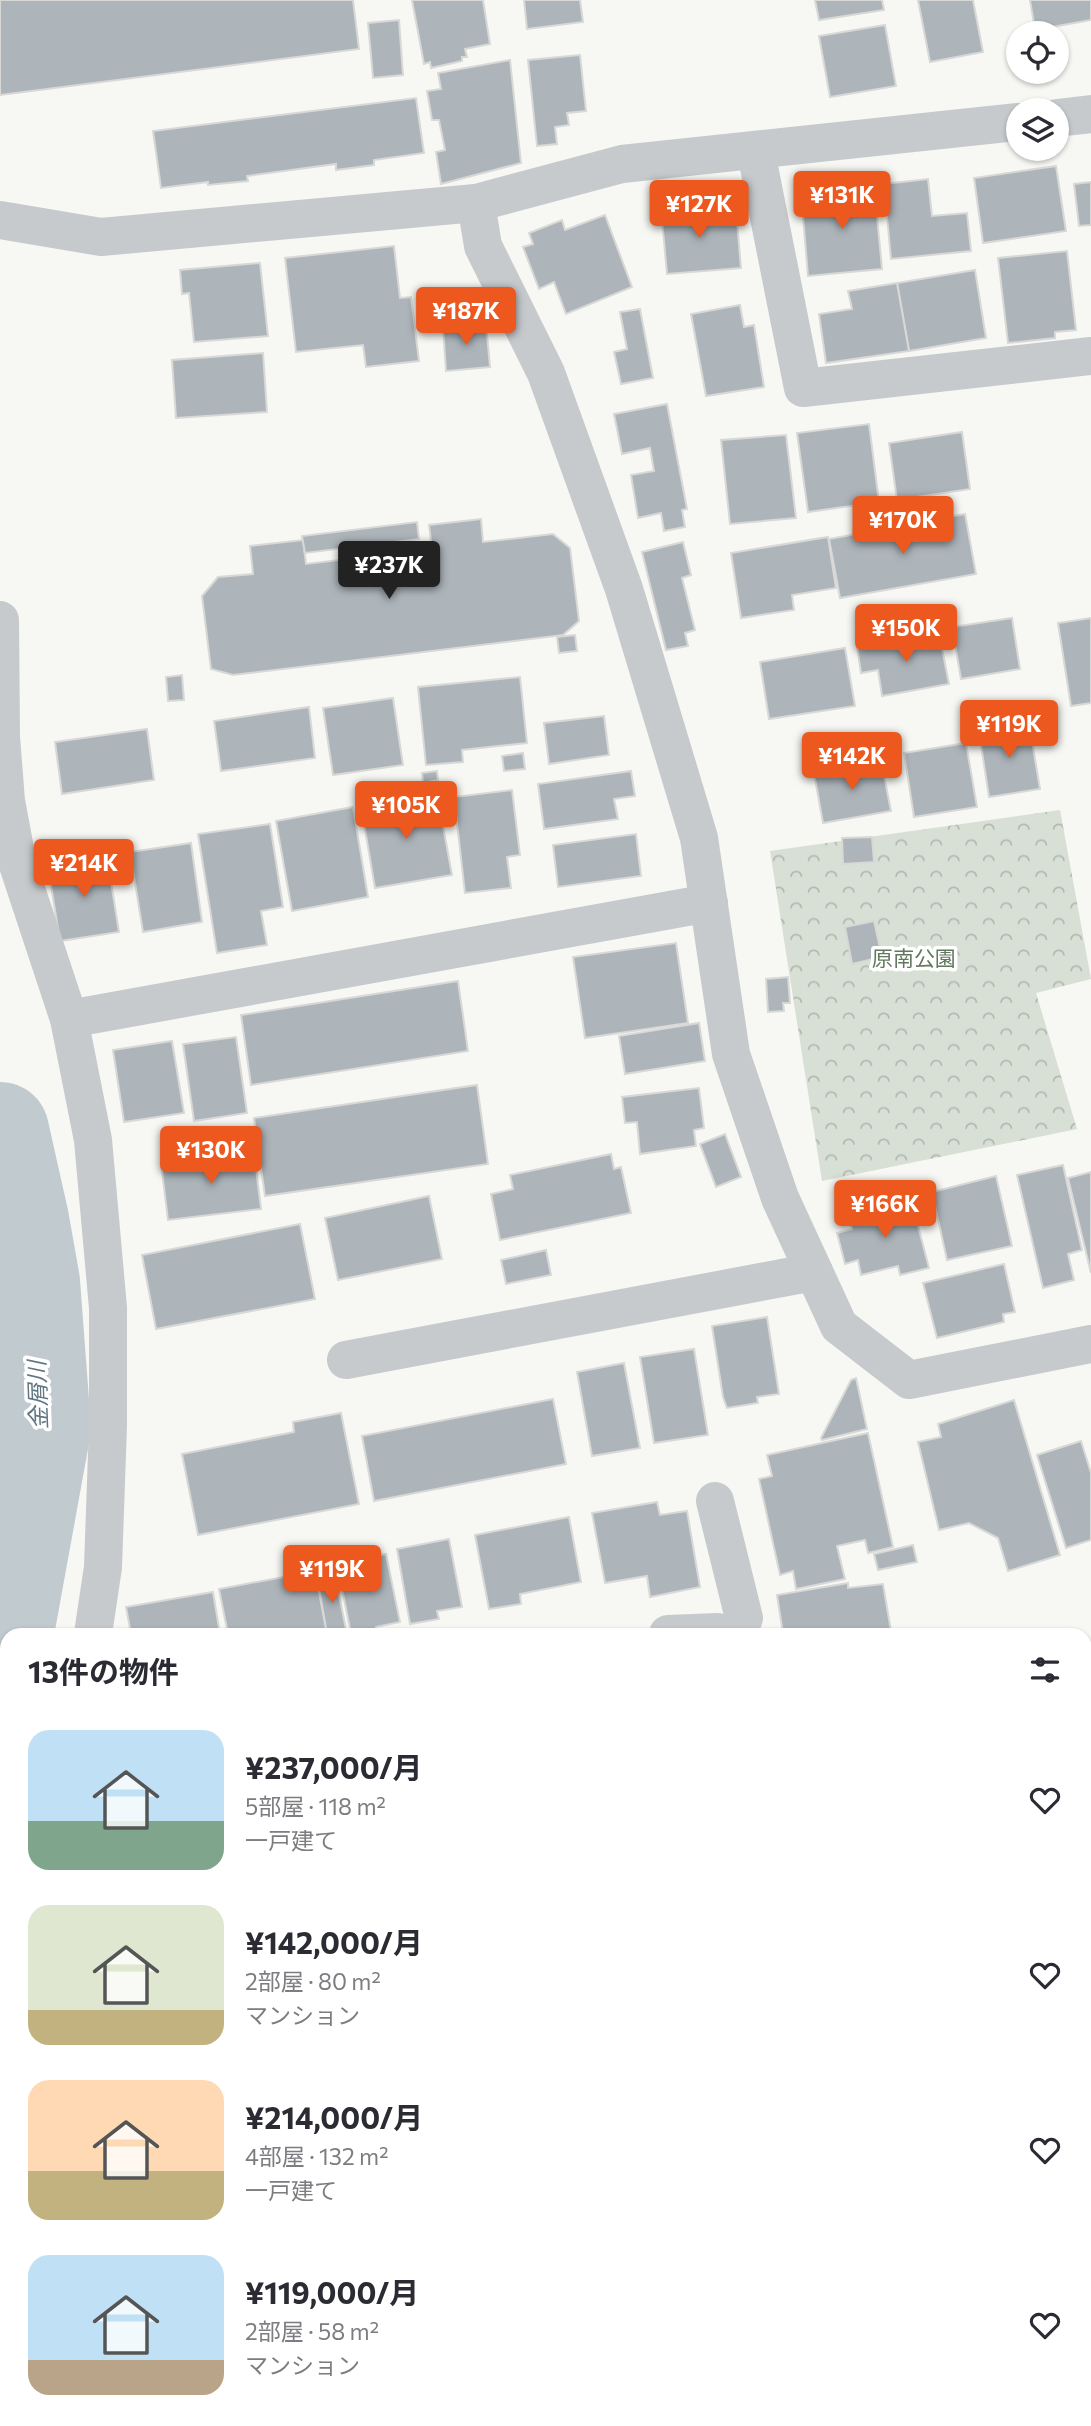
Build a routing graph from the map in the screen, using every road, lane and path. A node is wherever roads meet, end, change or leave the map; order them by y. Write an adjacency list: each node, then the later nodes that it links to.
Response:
1 (1091, 114): 2 (street)
2 (1069, 117)
3 (1006, 123): 4 (street)
4 (756, 152): 5 (street); 7 (street)
5 (476, 203): 6 (street); 9 (street)
6 (0, 220)
7 (1091, 355)
8 (0, 620): 10 (street)
9 (709, 903): 10 (street); 11 (street)
10 (69, 1019): 15 (street)
11 (814, 1272): 12 (street); 13 (street)
12 (1091, 1344)
13 (346, 1360)
14 (715, 1501): 16 (street)
15 (94, 1628)
16 (740, 1628)

